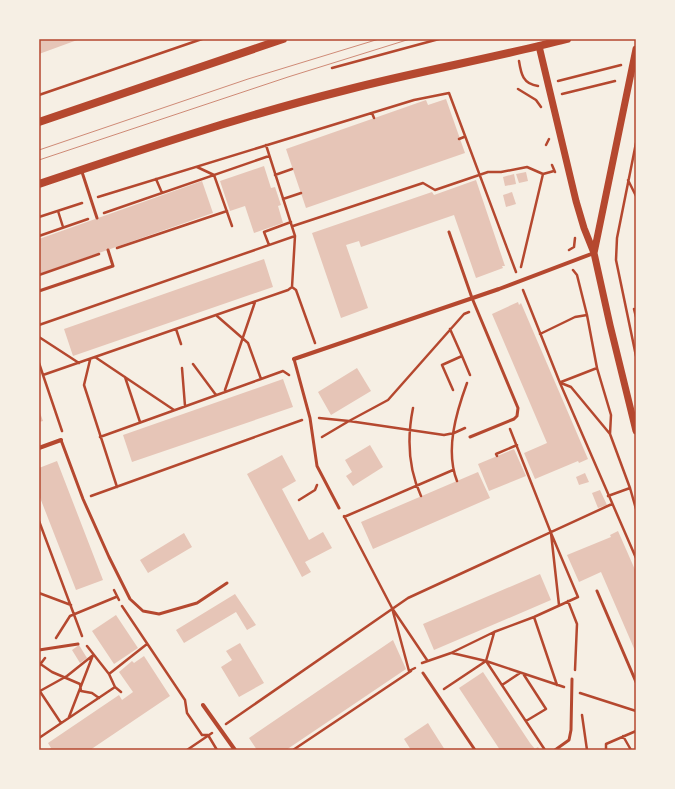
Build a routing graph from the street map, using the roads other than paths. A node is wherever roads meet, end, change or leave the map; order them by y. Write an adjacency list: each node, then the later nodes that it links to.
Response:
1 (283, 39): 5 (main road)
2 (567, 39): 3 (main road)
3 (538, 43): 6 (main road); 11 (street)
4 (636, 49): 11 (street)
5 (39, 122)
6 (81, 170): 7 (main road); 8 (lane)
7 (39, 184)
8 (97, 217)
9 (449, 232): 13 (lane)
10 (108, 251): 12 (lane)
11 (594, 253): 13 (street); 15 (street)
12 (39, 291)
13 (472, 298): 14 (street); 16 (lane)
14 (294, 359): 19 (lane)
15 (636, 431)
16 (470, 437)
17 (61, 440): 18 (street); 20 (lane)
18 (39, 448)
19 (339, 508)
20 (227, 583)
21 (597, 591): 26 (lane)
22 (78, 644): 23 (lane)
23 (39, 650)
24 (423, 673): 29 (lane)
25 (572, 679): 30 (lane)
26 (636, 682)
27 (203, 705): 28 (street)
28 (235, 750)
29 (476, 750)
30 (555, 750)

